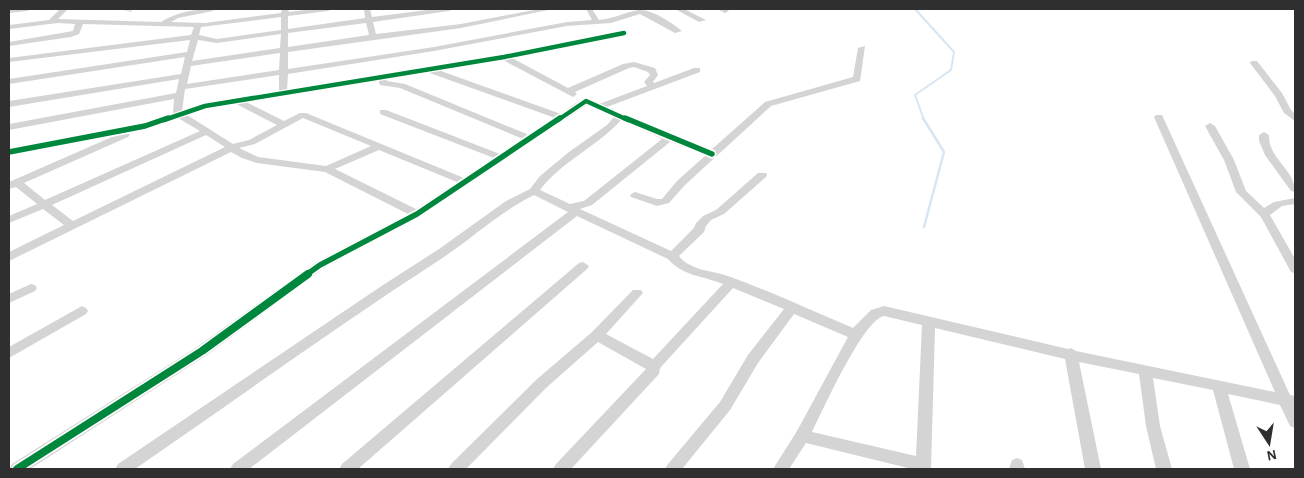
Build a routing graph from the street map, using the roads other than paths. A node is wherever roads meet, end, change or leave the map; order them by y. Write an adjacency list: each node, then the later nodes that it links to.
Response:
1 (18, 9): 2 (street); 11 (street); 13 (street)
2 (27, 9)
3 (64, 9): 17 (street)
4 (210, 9): 20 (street)
5 (328, 9): 12 (street)
6 (367, 9): 14 (street)
7 (449, 9): 14 (street)
8 (549, 9): 23 (street)
9 (589, 9): 18 (street)
10 (679, 9): 15 (street)
11 (9, 11)
12 (285, 12): 21 (street); 25 (street)
13 (9, 15)
14 (370, 20): 25 (street); 28 (street)
15 (702, 20)
16 (80, 21): 17 (street); 20 (street); 31 (street)
17 (52, 22): 22 (street)
18 (598, 22): 19 (street); 24 (street)
19 (580, 23): 29 (street); 30 (street)
20 (162, 24): 21 (street)
21 (198, 25): 27 (street)
22 (9, 27)
23 (457, 27): 28 (street); 30 (street)
24 (678, 31)
25 (284, 32): 27 (street); 33 (street)
26 (624, 33): 29 (street)
27 (196, 37): 36 (street); 37 (street)
28 (373, 38): 33 (street)
29 (588, 40): 34 (street)
30 (477, 41): 35 (street); 41 (street)
31 (9, 44)
32 (862, 48): 69 (street)
33 (284, 51): 36 (street); 41 (street)
34 (504, 57): 35 (street); 47 (street)
35 (485, 58): 39 (street)
36 (189, 59): 42 (street); 44 (street)
37 (9, 60)
38 (1254, 62): 57 (street)
39 (428, 70): 43 (street); 54 (street)
40 (697, 70): 45 (street)
41 (282, 72): 46 (street); 48 (street)
42 (184, 76): 46 (street); 50 (street)
43 (382, 77): 48 (street); 64 (street)
44 (9, 81)
45 (652, 86): 47 (street); 51 (street)
46 (181, 91): 53 (street); 61 (street)
47 (569, 91): 51 (street)
48 (283, 92): 49 (street)
49 (236, 100): 53 (street); 58 (street)
50 (9, 104)
51 (588, 104): 54 (street); 55 (street)
52 (383, 112): 70 (street)
53 (177, 113): 59 (street); 62 (street)
54 (562, 117): 64 (street)
55 (619, 117): 65 (street); 76 (street)
56 (1159, 117): 103 (street)
57 (1295, 118)
58 (282, 124): 66 (street); 67 (street)
59 (145, 126): 68 (street); 74 (street)
60 (1210, 126): 82 (street)
61 (9, 127)
62 (206, 132): 67 (street); 79 (street)
63 (1264, 135): 75 (street)
64 (529, 138): 70 (street)
65 (669, 138): 69 (street); 80 (street)
66 (380, 146): 71 (street); 73 (street)
67 (232, 147): 71 (street); 84 (street)
68 (9, 152)
69 (712, 154): 77 (street)
70 (502, 158): 73 (street)
71 (328, 169): 81 (street)
72 (762, 175): 85 (street)
73 (465, 182): 81 (street)
74 (13, 185): 79 (street)
75 (1295, 189)
76 (534, 191): 80 (street); 108 (street)
77 (635, 195)
78 (1295, 201): 82 (street)
79 (44, 204): 83 (street); 84 (street)
80 (572, 210): 85 (street); 109 (street)
81 (417, 214): 107 (street)
82 (1265, 215): 88 (street)
83 (9, 220)
84 (71, 225): 86 (street)
85 (672, 256): 89 (street)
86 (9, 257)
87 (583, 266): 110 (street)
88 (1295, 269)
89 (731, 282): 93 (street); 100 (street)
90 (31, 288): 92 (street)
91 (637, 293): 97 (street)
92 (9, 299)
93 (792, 308): 96 (street); 113 (street)
94 (82, 311): 98 (street)
95 (929, 322): 96 (street); 99 (street); 106 (street)
96 (856, 335): 105 (street)
97 (597, 336): 100 (street); 111 (street)
98 (9, 353)
99 (1071, 353): 101 (street); 115 (street)
100 (653, 366): 112 (street)
101 (1145, 370): 102 (street); 116 (street)
102 (1218, 387): 103 (street); 117 (street)
103 (1290, 400): 104 (street)
104 (1295, 422)
105 (802, 436): 106 (street); 114 (street)
106 (923, 467)
107 (17, 469)
108 (123, 469)
109 (238, 469)
110 (347, 469)
111 (456, 469)
112 (560, 469)
113 (674, 469)
114 (781, 469)
115 (1093, 469)
116 (1164, 469)
117 (1242, 469)

